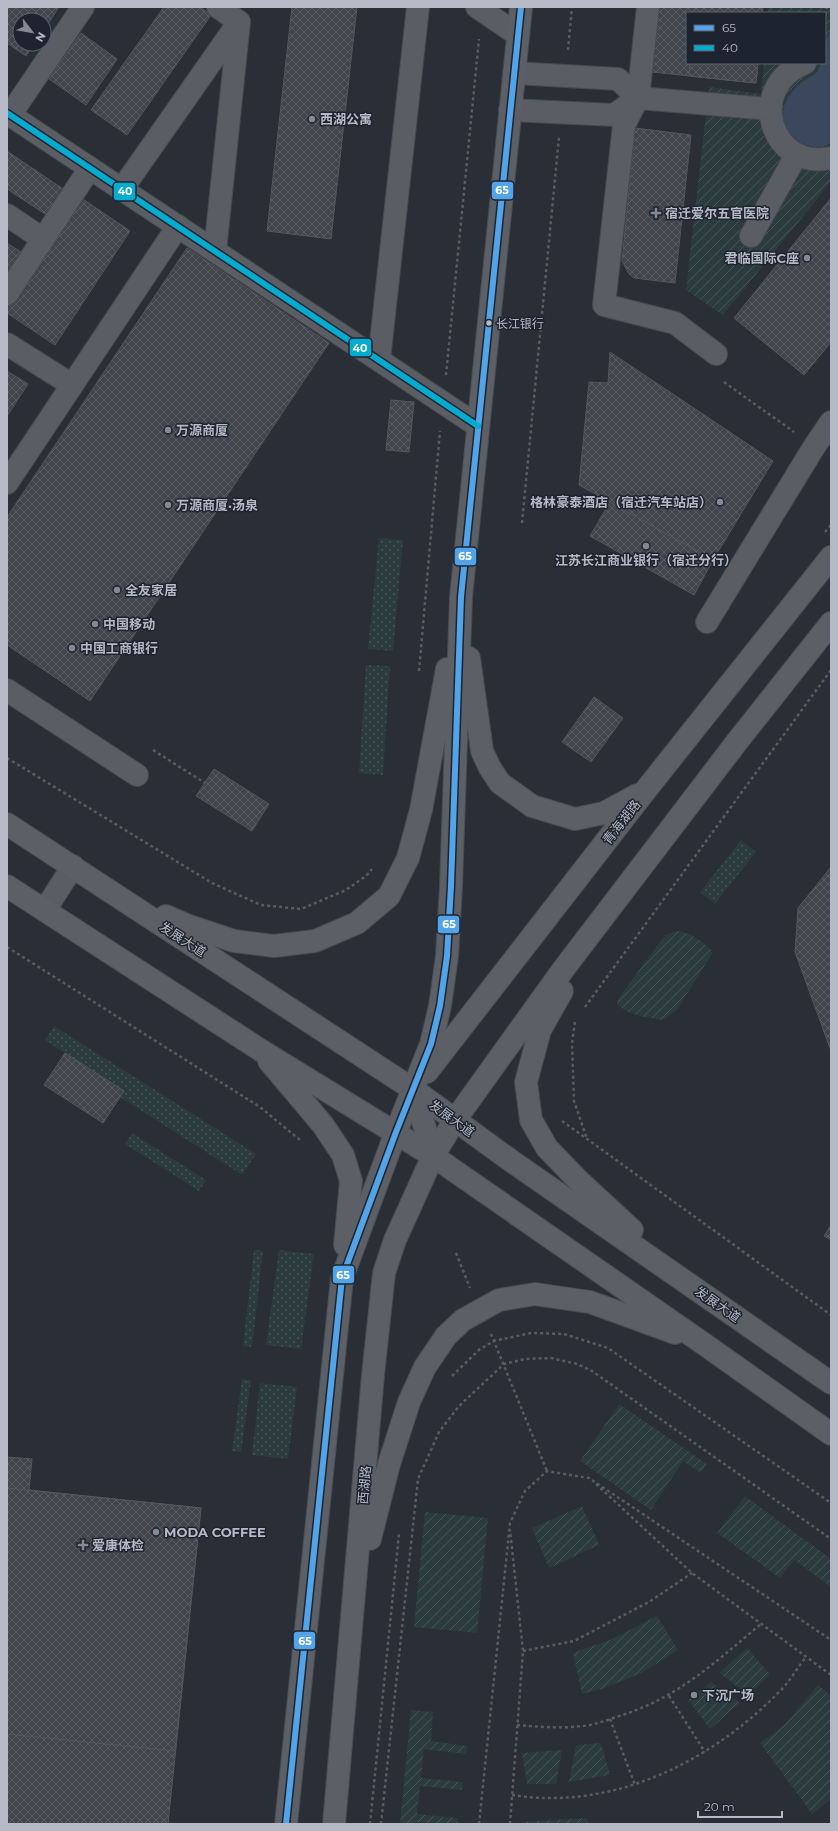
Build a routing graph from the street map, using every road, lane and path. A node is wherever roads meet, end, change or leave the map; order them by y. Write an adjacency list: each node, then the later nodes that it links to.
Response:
1 (83, 7): 17 (street)
2 (218, 7): 8 (street)
3 (418, 7): 30 (street)
4 (520, 7): 9 (main road)
5 (572, 7): 12 (path)
6 (648, 7): 13 (street)
7 (479, 9): 9 (street); 33 (path)
8 (239, 22): 21 (street); 26 (street)
9 (518, 35): 11 (main road)
10 (803, 64): 14 (street)
11 (514, 73): 12 (street); 15 (main road)
12 (565, 76): 13 (street)
13 (638, 98): 14 (street); 16 (street); 29 (street)
14 (770, 109): 18 (street)
15 (510, 110): 16 (street); 34 (main road)
16 (562, 112): 37 (path)
17 (9, 114): 20 (street)
18 (797, 154): 19 (street); 24 (street)
19 (831, 158)
20 (90, 168): 21 (street); 25 (street)
21 (122, 189): 23 (street)
22 (7, 215): 25 (street)
23 (178, 226): 26 (street); 32 (street)
24 (751, 236)
25 (43, 240): 27 (street)
26 (215, 251): 30 (street)
27 (7, 294)
28 (7, 344): 32 (street)
29 (716, 354)
30 (379, 360): 33 (street)
31 (724, 382): 35 (path)
32 (72, 385): 36 (street)
33 (443, 402): 34 (street); 43 (path)
34 (478, 426): 39 (main road)
35 (825, 434): 40 (street)
36 (7, 482)
37 (522, 523)
38 (831, 557): 49 (main road, 青海湖路)
39 (461, 597): 49 (main road); 51 (main road); 61 (main road)
40 (707, 622)
41 (831, 623): 54 (main road)
42 (831, 670): 58 (path)
43 (418, 679)
44 (7, 690): 47 (street)
45 (153, 750): 48 (path)
46 (7, 758): 52 (path)
47 (137, 775)
48 (205, 783)
49 (645, 791): 61 (main road, 青海湖路)
50 (7, 824): 51 (main road, 发展大道)
51 (49, 851): 53 (main road, 发展大道)
52 (376, 864)
53 (73, 866): 56 (street); 61 (main road, 发展大道)
54 (629, 882): 62 (main road); 63 (main road)
55 (7, 886): 56 (main road)
56 (45, 910): 60 (main road)
57 (7, 947): 66 (path)
58 (583, 1009)
59 (575, 1020): 65 (path)
60 (262, 1051): 64 (main road); 69 (main road)
61 (414, 1090): 63 (main road, 发展大道); 64 (main road); 67 (main road)
62 (528, 1096): 65 (path); 71 (main road)
63 (455, 1120): 67 (main road); 71 (main road, 发展大道)
64 (396, 1132): 67 (main road); 69 (main road)
65 (587, 1139): 72 (path)
66 (303, 1145)
67 (433, 1156): 74 (main road); 86 (main road, 西湖路)
68 (456, 1253): 70 (path)
69 (342, 1278): 98 (main road)
70 (481, 1309): 73 (path); 74 (main road); 86 (main road)
71 (732, 1313): 77 (main road, 发展大道)
72 (831, 1315)
73 (494, 1341): 75 (path); 76 (path); 81 (path)
74 (704, 1344): 78 (main road)
75 (504, 1364): 79 (path); 84 (path); 101 (path)
76 (449, 1379)
77 (831, 1383)
78 (831, 1434)
79 (547, 1471): 80 (path); 82 (path)
80 (588, 1478): 85 (path); 88 (path)
81 (831, 1504)
82 (510, 1523): 89 (path); 102 (path)
83 (400, 1530): 100 (path)
84 (831, 1539)
85 (692, 1573): 87 (path); 89 (path)
86 (353, 1609): 99 (main road, 西湖路)
87 (761, 1624): 90 (path); 92 (path)
88 (831, 1640)
89 (523, 1651): 94 (path)
90 (806, 1657): 91 (path); 95 (path)
91 (831, 1675)
92 (668, 1696): 93 (path); 95 (path)
93 (610, 1719): 94 (path); 96 (path)
94 (517, 1725): 97 (path)
95 (704, 1752): 96 (path)
96 (635, 1785): 97 (path)
97 (512, 1795): 103 (path)
98 (286, 1824)
99 (334, 1824)
100 (370, 1824)
101 (380, 1824)
102 (479, 1824)
103 (510, 1824)

